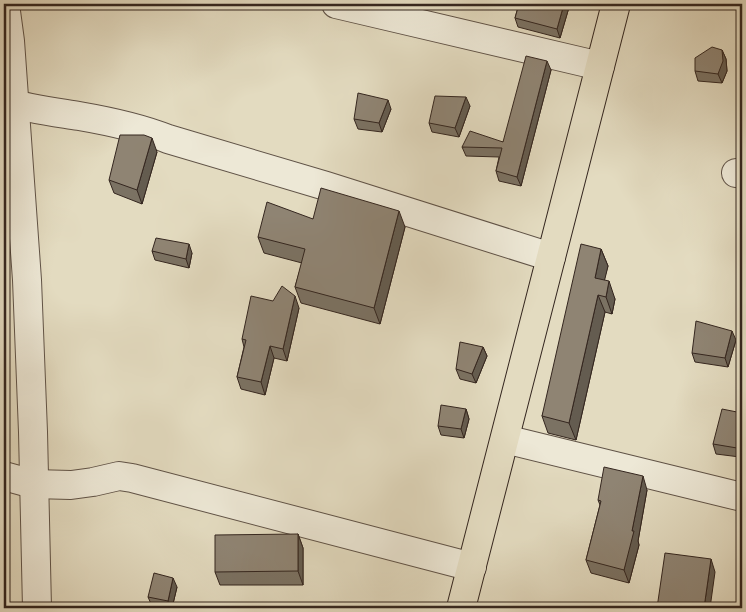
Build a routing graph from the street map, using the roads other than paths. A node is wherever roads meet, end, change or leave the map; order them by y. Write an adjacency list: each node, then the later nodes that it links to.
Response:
1 (5, 4): 5 (street)
2 (336, 4): 4 (street)
3 (616, 4): 4 (main road)
4 (600, 66): 6 (main road)
5 (9, 103): 6 (street); 9 (street)
6 (551, 257): 7 (main road)
7 (505, 439): 10 (street); 11 (main road)
8 (4, 476): 9 (street)
9 (33, 484): 11 (street); 12 (street)
10 (742, 497)
11 (472, 567): 13 (main road)
12 (37, 608)
13 (461, 608)

